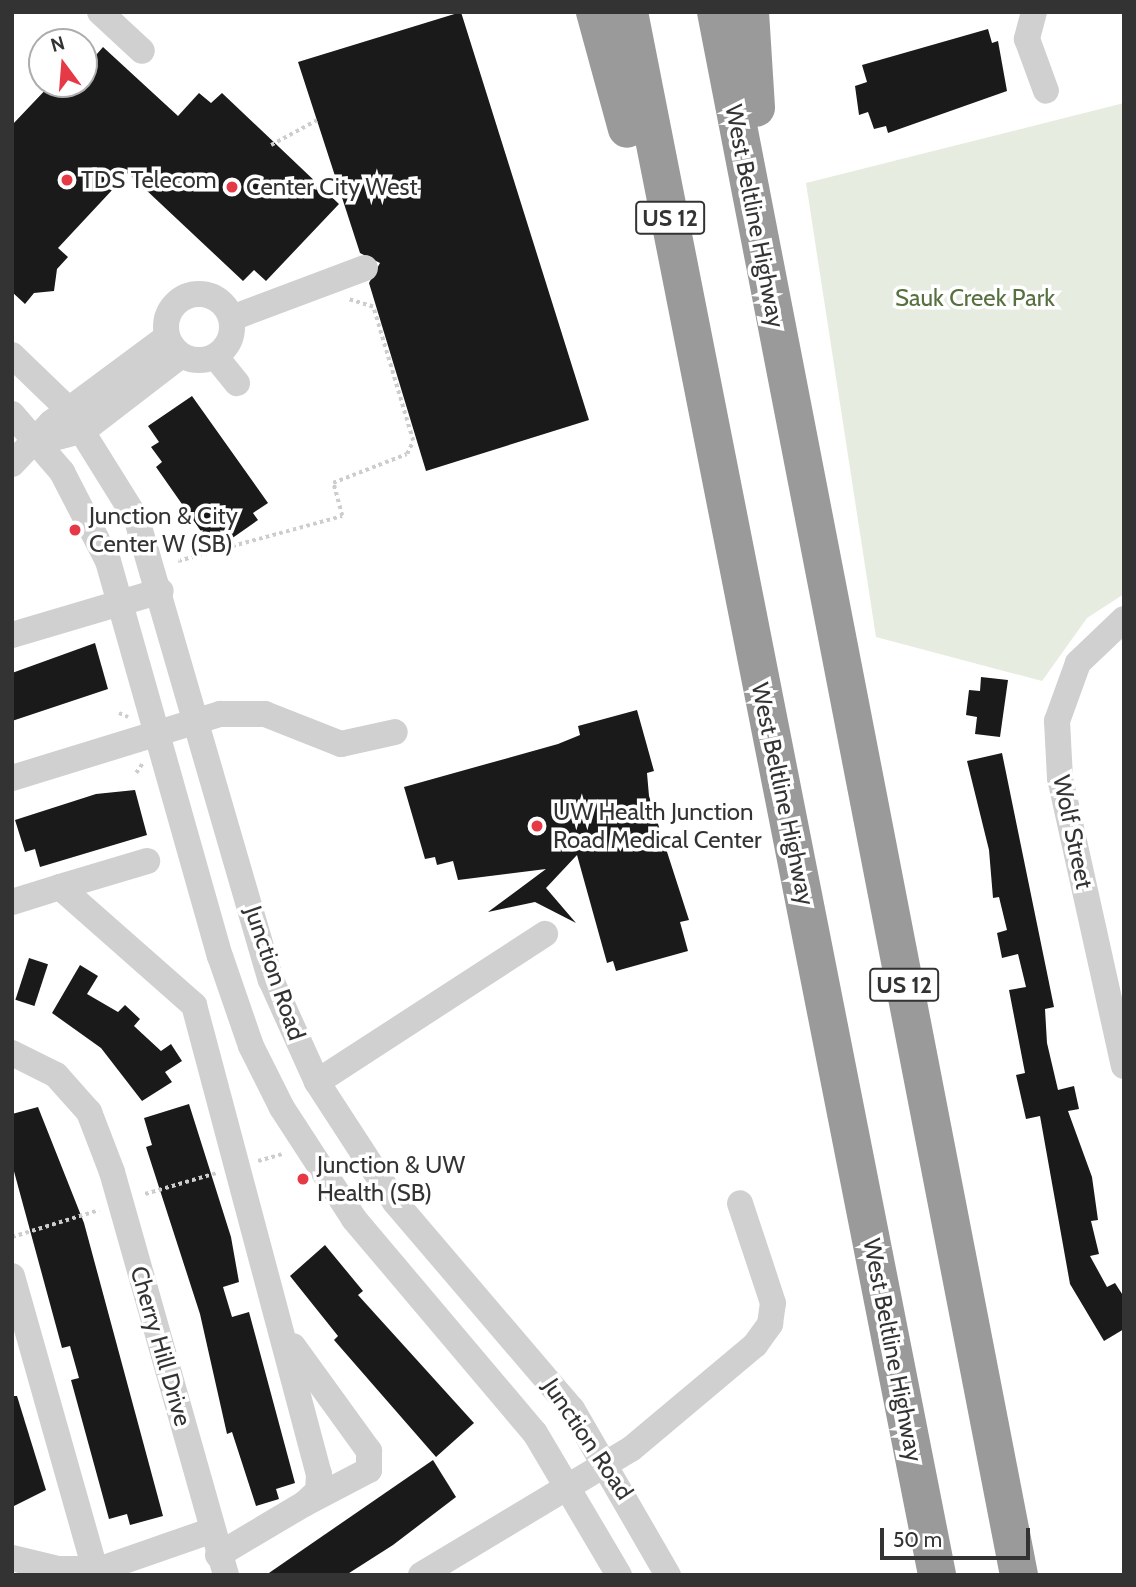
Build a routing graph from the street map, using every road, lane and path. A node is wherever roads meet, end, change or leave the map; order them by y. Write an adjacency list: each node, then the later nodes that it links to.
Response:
1 (100, 12): 7 (street)
2 (595, 12): 21 (highway)
3 (629, 12): 21 (highway, West Beltline Highway / US 12)
4 (716, 12): 18 (highway, West Beltline Highway / US 12)
5 (750, 12): 18 (highway)
6 (1034, 12): 8 (street)
7 (142, 51)
8 (1046, 91)
9 (317, 120): 10 (path)
10 (271, 145)
11 (365, 268): 12 (street)
12 (335, 279): 13 (street); 25 (path)
13 (232, 318): 14 (street); 16 (street)
14 (174, 346): 16 (street); 19 (street); 22 (street)
15 (12, 355): 19 (street, Junction Road)
16 (215, 356): 17 (street)
17 (237, 383)
18 (788, 395): 60 (highway, West Beltline Highway / US 12)
19 (68, 409): 22 (street, Junction Road); 23 (street)
20 (12, 414): 23 (street, Junction Road)
21 (709, 424): 59 (highway, West Beltline Highway / US 12)
22 (85, 430): 23 (street); 26 (street, Junction Road)
23 (39, 442): 24 (street); 27 (street, Junction Road)
24 (12, 464)
25 (178, 561)
26 (161, 591): 27 (street); 32 (street, Junction Road)
27 (121, 603): 29 (street); 34 (street, Junction Road)
28 (1124, 619): 43 (street, Wolf Street)
29 (12, 635)
30 (119, 713): 31 (path)
31 (128, 717)
32 (198, 721): 33 (street); 34 (street); 44 (street, Junction Road)
33 (395, 732)
34 (157, 734): 37 (street); 51 (street, Junction Road)
35 (142, 764): 36 (path)
36 (136, 773)
37 (12, 778)
38 (148, 861): 39 (street)
39 (60, 887): 40 (street); 49 (street)
40 (12, 902)
41 (545, 934): 44 (street)
42 (12, 1053): 53 (street, Cherry Hill Drive)
43 (1124, 1066)
44 (317, 1082): 50 (street, Junction Road)
45 (740, 1203): 50 (street)
46 (99, 1210): 47 (path)
47 (12, 1237)
48 (12, 1276): 55 (street)
49 (284, 1334): 52 (street); 52 (street)
50 (608, 1464): 51 (street); 58 (street, Junction Road)
51 (572, 1485): 56 (street); 57 (street, Junction Road)
52 (304, 1504): 53 (street)
53 (218, 1554): 55 (street)
54 (20, 1565): 55 (street)
55 (95, 1569)
56 (421, 1575)
57 (619, 1575)
58 (668, 1575)
59 (937, 1575)
60 (1020, 1575)

